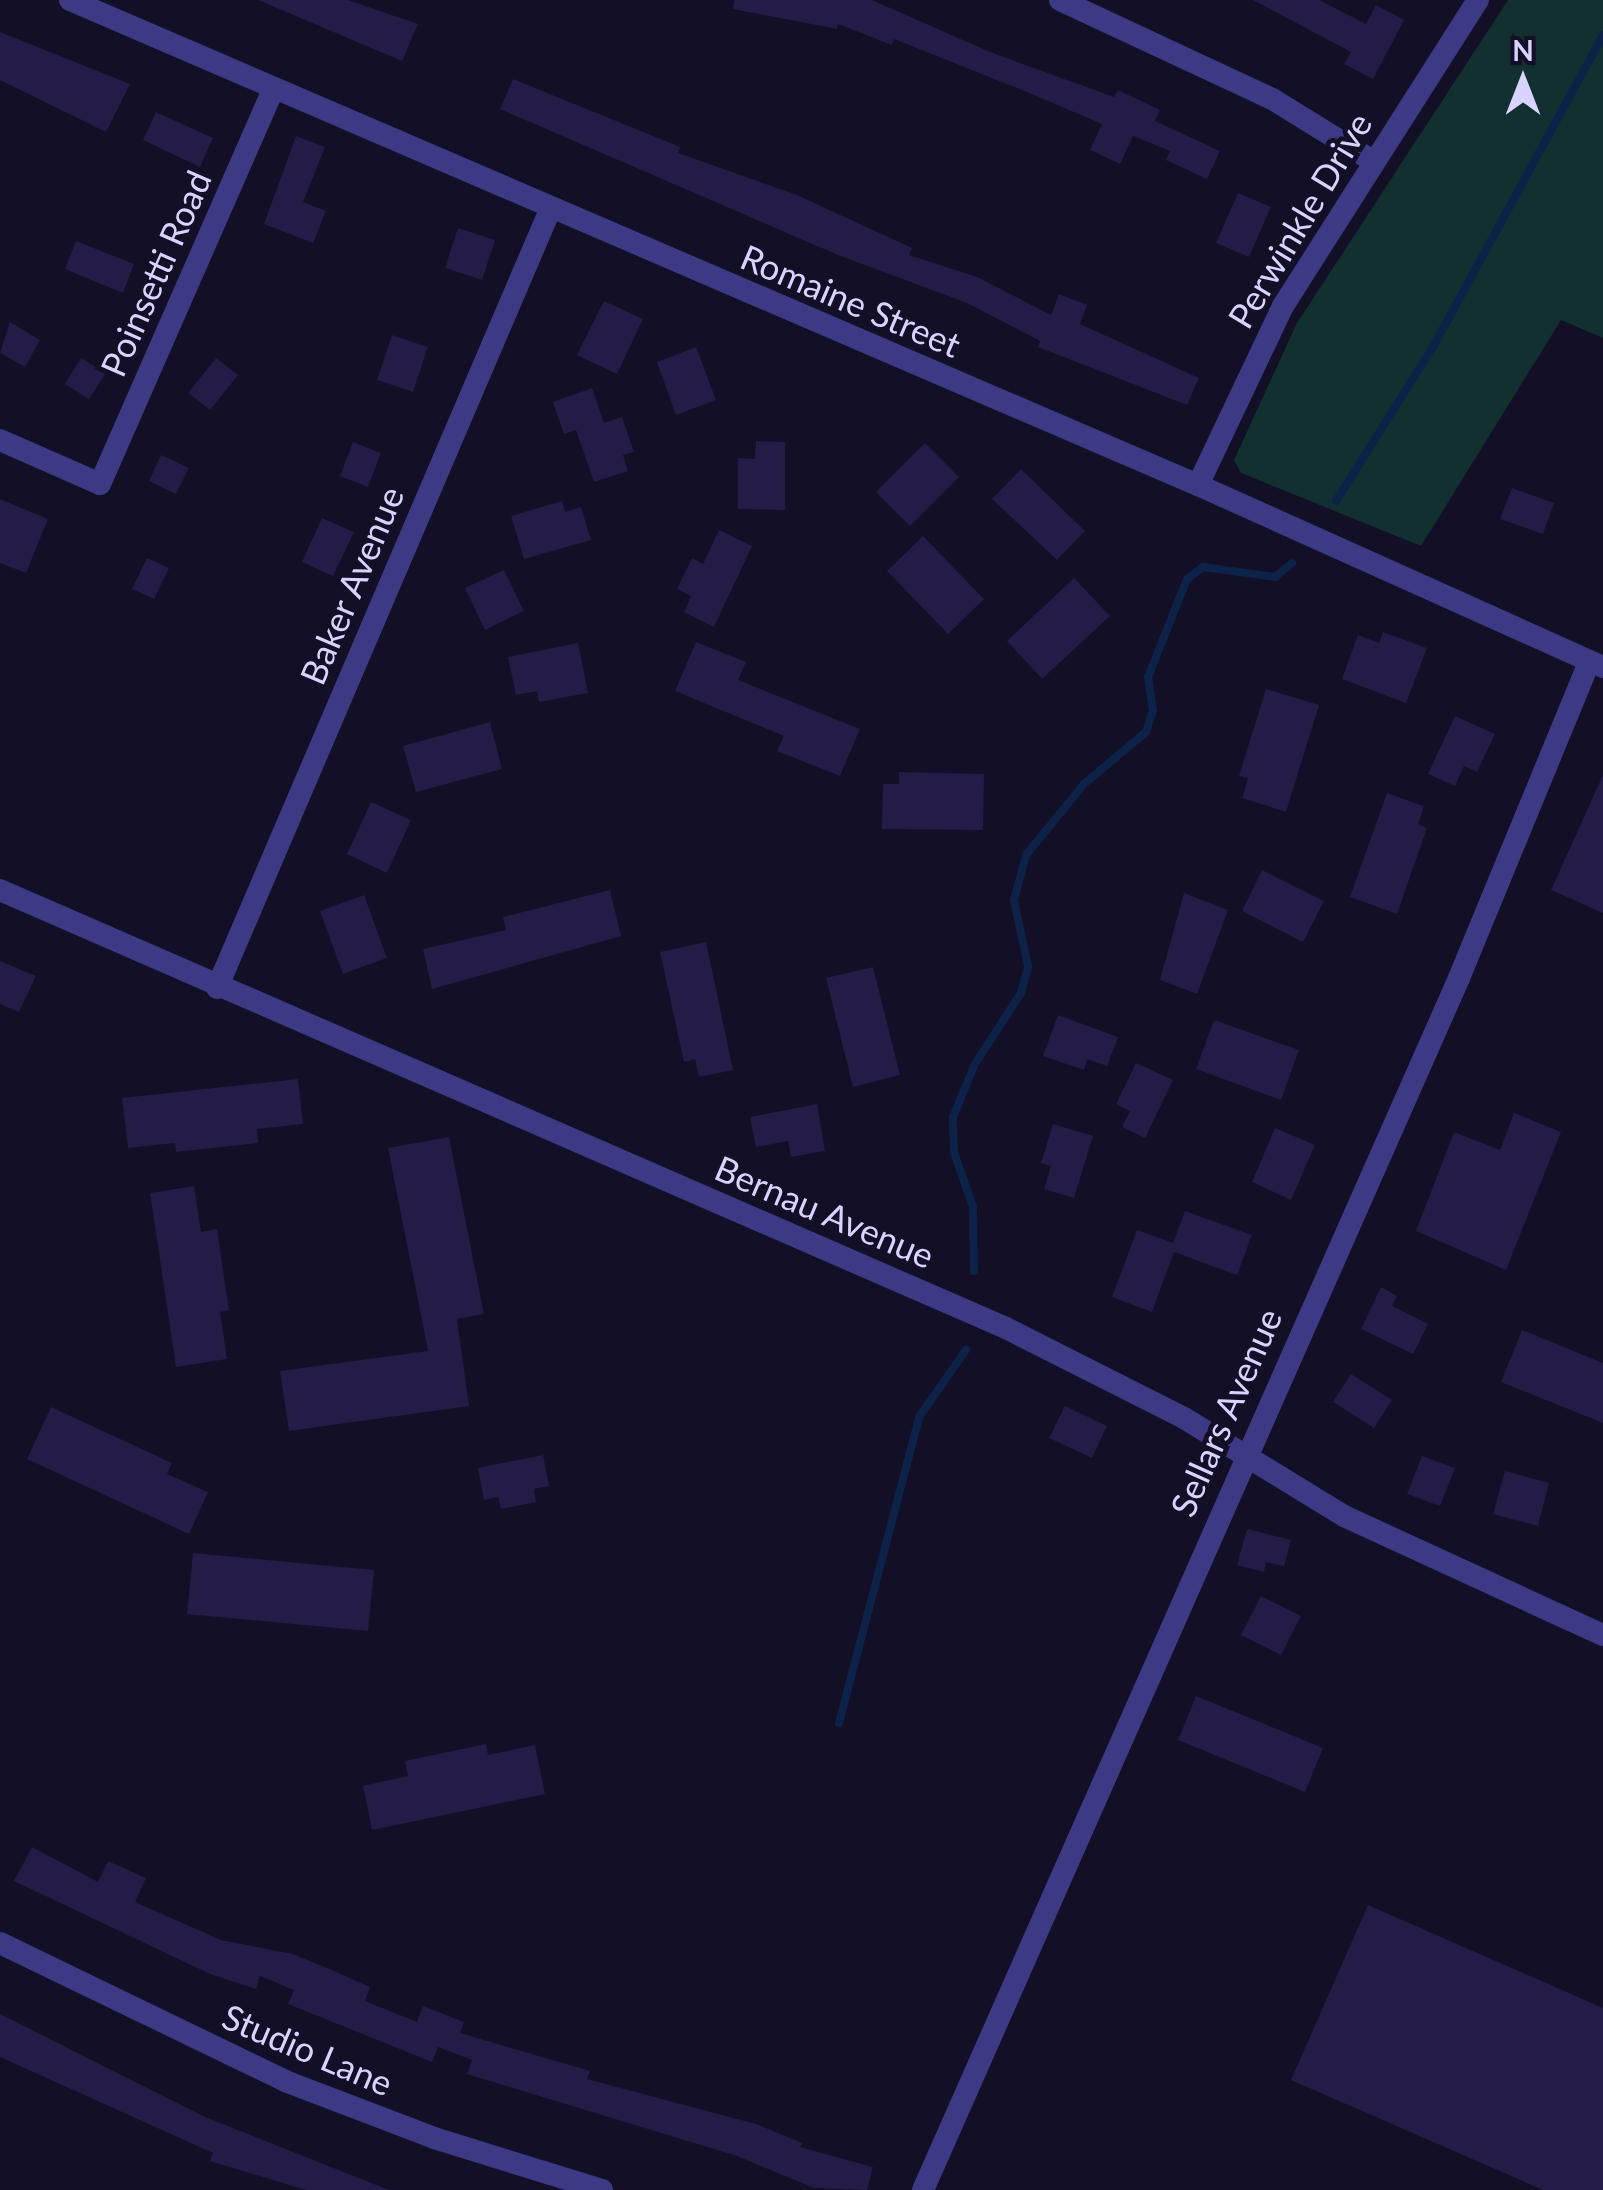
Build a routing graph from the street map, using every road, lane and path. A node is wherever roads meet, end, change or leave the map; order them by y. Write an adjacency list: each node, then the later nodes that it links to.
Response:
1 (70, 0): 4 (street, Romaine Street)
2 (1060, 0): 5 (street)
3 (1478, 0): 5 (street, Perwinkle Drive)
4 (274, 90): 6 (street, Romaine Street); 7 (street, Poinsetti Road)
5 (1371, 160): 8 (street, Perwinkle Drive)
6 (550, 210): 8 (street, Romaine Street); 11 (street, Baker Avenue)
7 (0, 440)
8 (1198, 485): 9 (street, Romaine Street)
9 (1596, 664): 12 (street, Sellars Avenue)
10 (0, 890): 11 (street, Bernau Avenue)
11 (217, 988): 12 (street, Bernau Avenue)
12 (1242, 1456): 13 (street, Bernau Avenue); 16 (street, Sellars Avenue)
13 (1603, 1636)
14 (0, 1943): 15 (street, Studio Lane)
15 (602, 2190)
16 (922, 2190)

